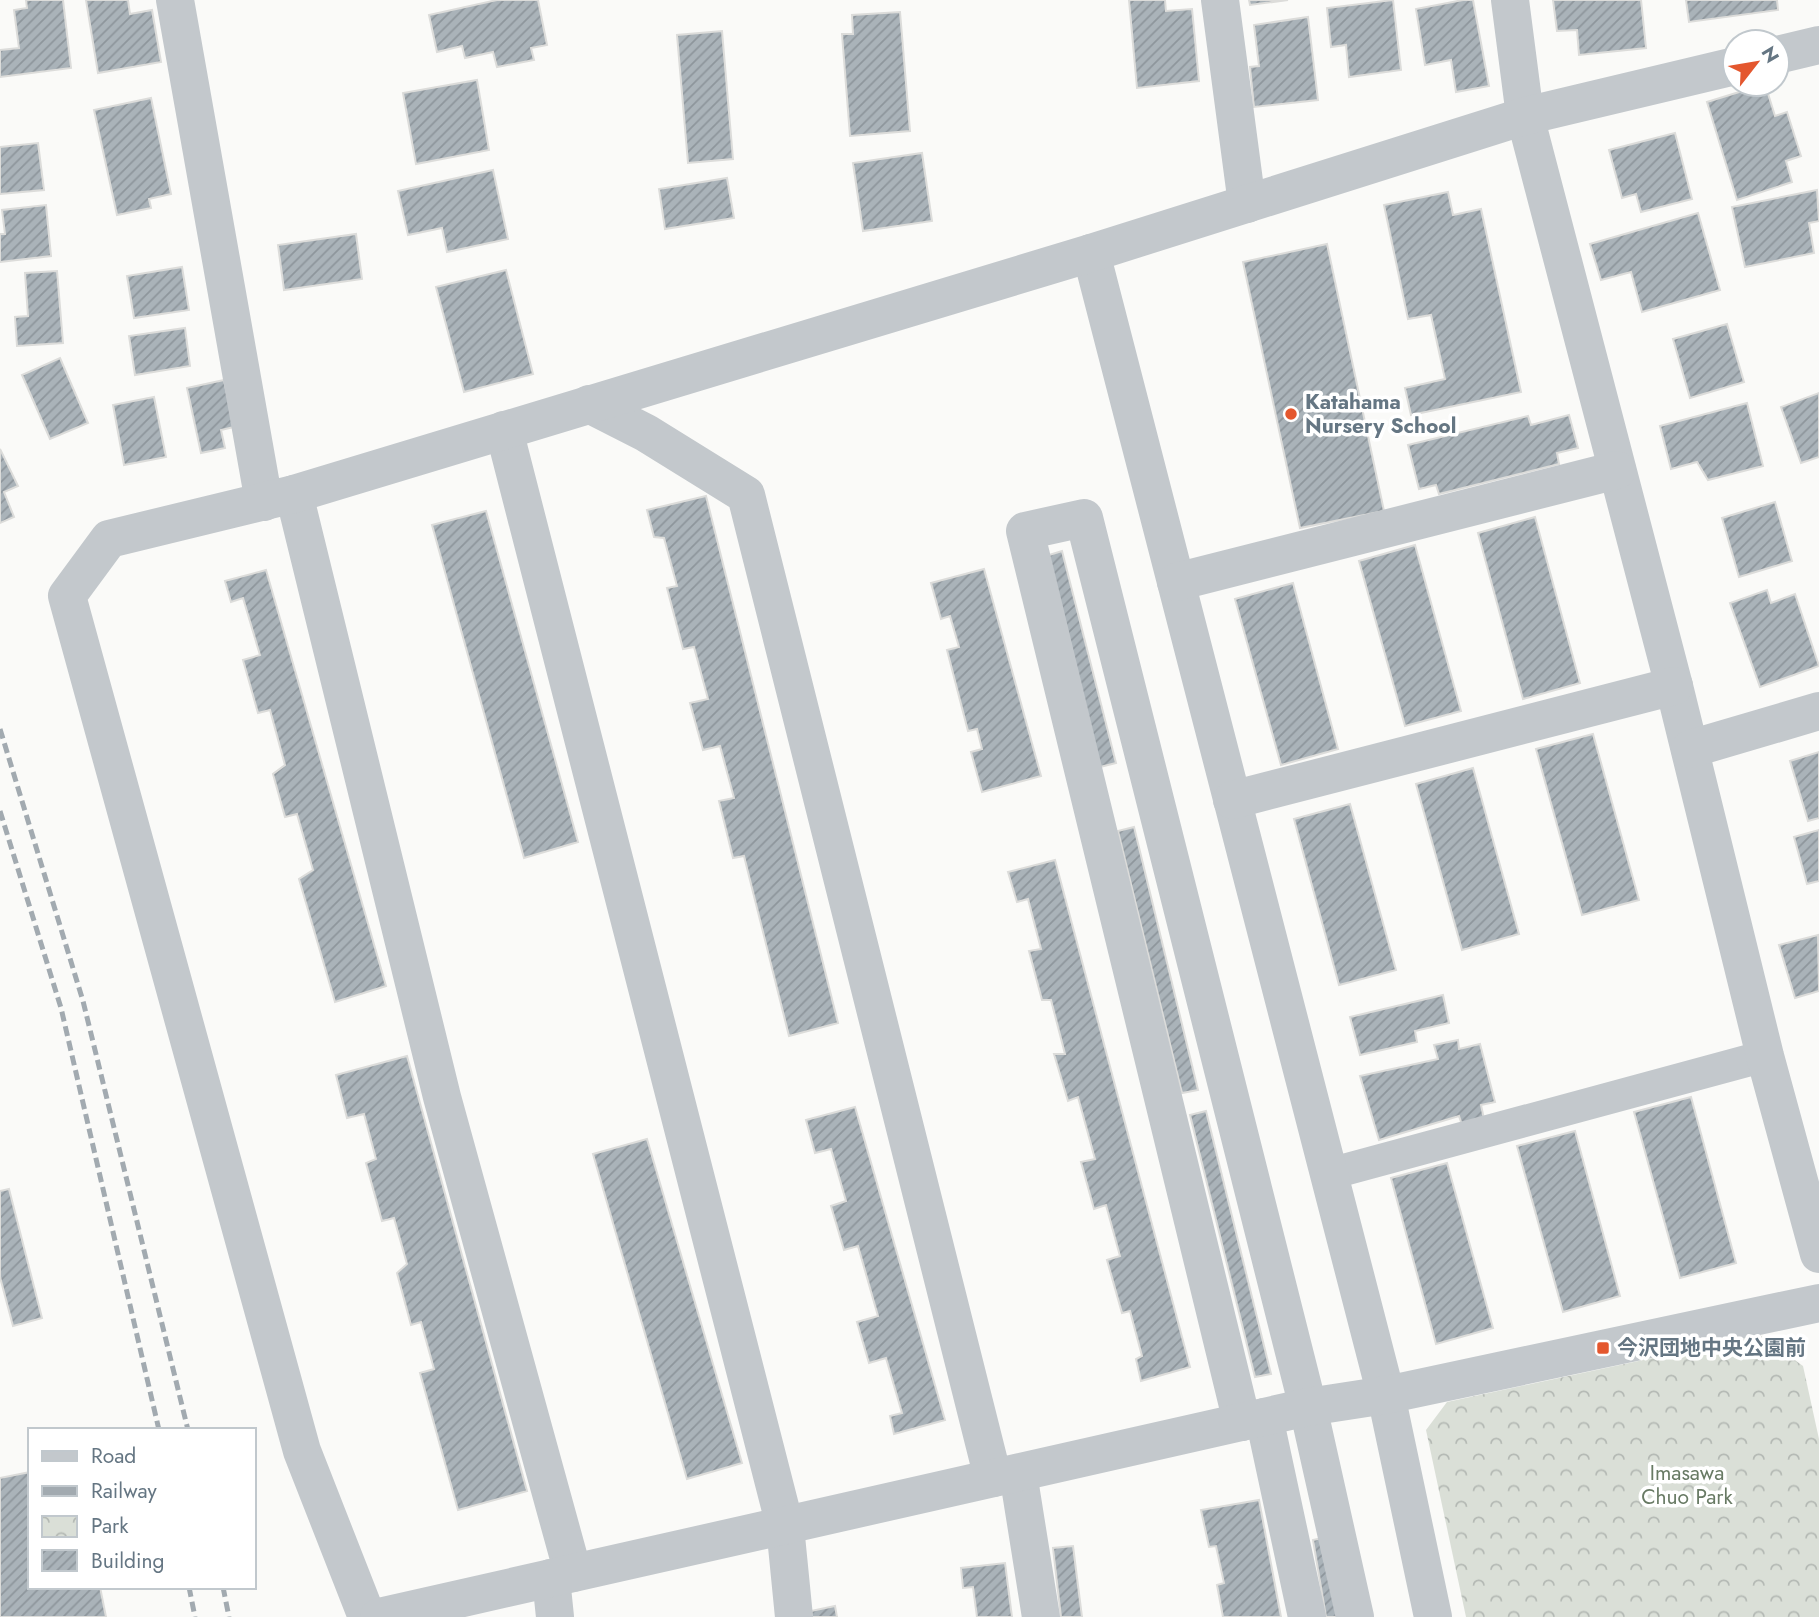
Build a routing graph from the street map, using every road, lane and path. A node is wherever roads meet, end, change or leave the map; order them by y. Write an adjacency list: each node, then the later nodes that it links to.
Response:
1 (175, 0): 13 (street)
2 (1220, 0): 8 (street)
3 (1510, 0): 7 (street)
4 (1819, 45): 5 (street)
5 (1791, 52)
6 (1721, 69): 7 (street)
7 (1525, 116): 8 (street); 12 (street)
8 (1247, 204): 9 (street)
9 (1091, 253): 10 (street); 14 (street)
10 (589, 404): 11 (street); 26 (street)
11 (504, 430): 13 (street); 27 (street)
12 (1617, 470): 14 (street); 15 (street)
13 (279, 498): 28 (street); 29 (street)
14 (1176, 582): 18 (street)
15 (1674, 686): 17 (street); 18 (street)
16 (1819, 711): 17 (street)
17 (1690, 749): 19 (street)
18 (1232, 800): 20 (street)
19 (1765, 1056): 20 (lane); 21 (street)
20 (1329, 1174): 23 (street)
21 (1819, 1254)
22 (1819, 1303): 23 (street)
23 (1386, 1395): 24 (street); 36 (street)
24 (1308, 1407): 25 (street); 25 (street); 35 (street)
25 (1253, 1420): 26 (street); 34 (street)
26 (1005, 1475): 27 (street); 33 (street)
27 (785, 1525): 28 (street); 32 (street)
28 (562, 1576): 30 (street); 31 (street)
29 (367, 1617)
30 (379, 1617)
31 (555, 1617)
32 (794, 1617)
33 (1041, 1617)
34 (1307, 1617)
35 (1355, 1617)
36 (1433, 1617)

